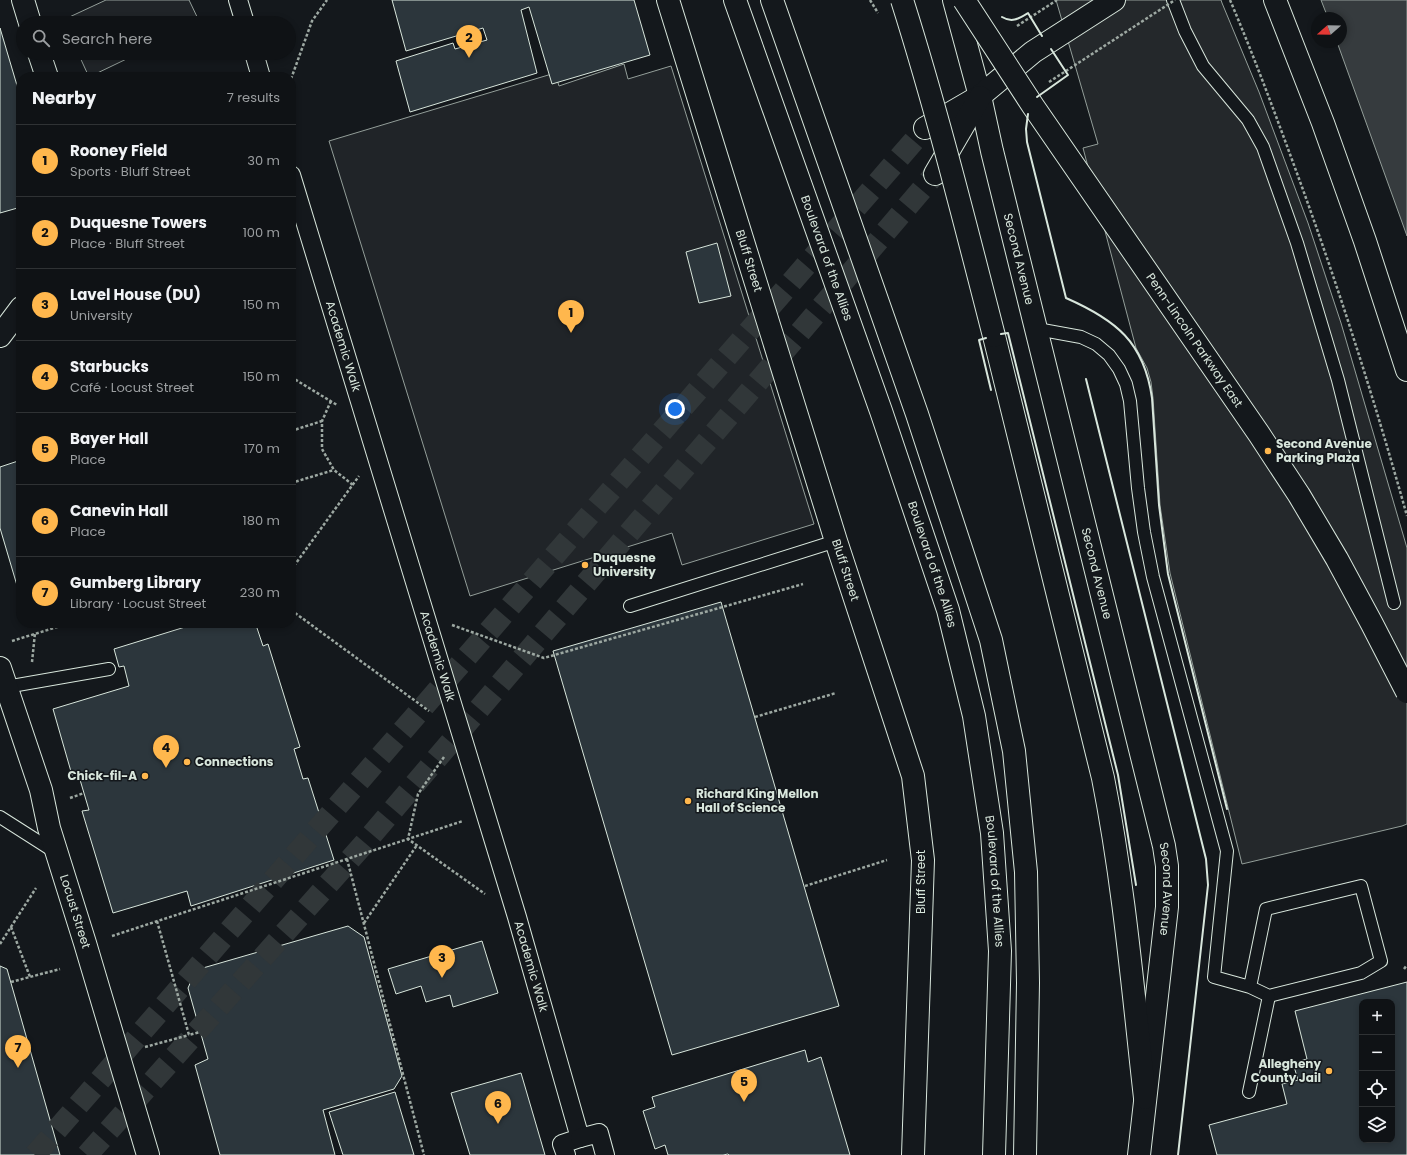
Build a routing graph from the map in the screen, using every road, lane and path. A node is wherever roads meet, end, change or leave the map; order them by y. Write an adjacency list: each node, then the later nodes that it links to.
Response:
1 (23, 0): 14 (main road)
2 (238, 0): 15 (street)
3 (327, 0): 21 (path)
4 (668, 0): 42 (main road, Bluff Street)
5 (735, 0): 95 (main road, Boulevard of the Allies)
6 (772, 0): 96 (main road)
7 (902, 0): 88 (main road, bridge)
8 (954, 0): 23 (main road, Second Avenue)
9 (964, 0): 55 (main road, Penn-Lincoln Parkway East, bridge)
10 (1058, 0): 16 (path)
11 (1114, 0): 23 (main road)
12 (1174, 0): 22 (path, bridge); 45 (lane)
13 (1275, 0): 30 (main road)
14 (28, 16)
15 (243, 16)
16 (1017, 26)
17 (41, 60): 19 (main road)
18 (256, 60): 20 (street)
19 (45, 72)
20 (260, 72)
21 (294, 72)
22 (1049, 82)
23 (980, 96): 24 (main road); 25 (main road); 28 (main road, Second Avenue)
24 (925, 128)
25 (935, 174)
26 (296, 191): 34 (street, Academic Walk)
27 (16, 315): 29 (main road)
28 (1037, 329): 82 (lane); 88 (main road, Second Avenue)
29 (0, 336)
30 (1407, 370)
31 (296, 381): 32 (path)
32 (331, 401): 33 (path); 34 (path)
33 (322, 421): 35 (path); 37 (path)
34 (366, 422): 36 (street, Academic Walk)
35 (296, 429)
36 (374, 449): 39 (path); 48 (street, Academic Walk)
37 (334, 470): 38 (path); 39 (path)
38 (296, 481)
39 (354, 485): 43 (path)
40 (1400, 492): 41 (path)
41 (1407, 516)
42 (836, 541): 46 (lane); 94 (main road, Bluff Street)
43 (296, 563)
44 (803, 584): 48 (path)
45 (1394, 602)
46 (630, 606)
47 (296, 614): 57 (path)
48 (425, 616): 59 (street, Academic Walk)
49 (53, 628): 50 (path)
50 (36, 633): 51 (path); 52 (path)
51 (12, 641)
52 (32, 662)
53 (109, 669): 54 (lane)
54 (2, 684): 66 (main road, Locust Street)
55 (1407, 692)
56 (836, 693): 58 (path)
57 (430, 711)
58 (755, 717)
59 (461, 734): 62 (street, Academic Walk); 64 (path)
60 (84, 793): 61 (path)
61 (70, 798)
62 (485, 814): 64 (path); 89 (street, Academic Walk)
63 (0, 817): 66 (lane)
64 (408, 839): 65 (path); 67 (path)
65 (417, 845): 71 (path); 73 (path)
66 (56, 853): 90 (main road, Locust Street)
67 (347, 859): 72 (path); 73 (path)
68 (887, 860): 69 (path)
69 (804, 886)
70 (36, 888): 74 (path)
71 (485, 894)
72 (157, 921): 75 (path); 85 (path)
73 (363, 924): 91 (path)
74 (11, 927): 76 (path); 80 (path)
75 (112, 936)
76 (0, 944)
77 (1407, 965): 79 (path)
78 (60, 969): 80 (path)
79 (1404, 969)
80 (30, 977): 81 (path)
81 (11, 982)
82 (1250, 987): 83 (lane); 83 (lane)
83 (1269, 996): 87 (lane)
84 (200, 1032): 85 (path)
85 (189, 1035): 86 (path)
86 (145, 1047)
87 (1249, 1092)
88 (1145, 1098): 97 (main road, Second Avenue)
89 (580, 1138): 92 (street); 93 (street)
90 (148, 1155)
91 (424, 1155)
92 (566, 1155)
93 (605, 1155)
94 (913, 1155)
95 (994, 1155)
96 (1025, 1155)
97 (1139, 1155)

